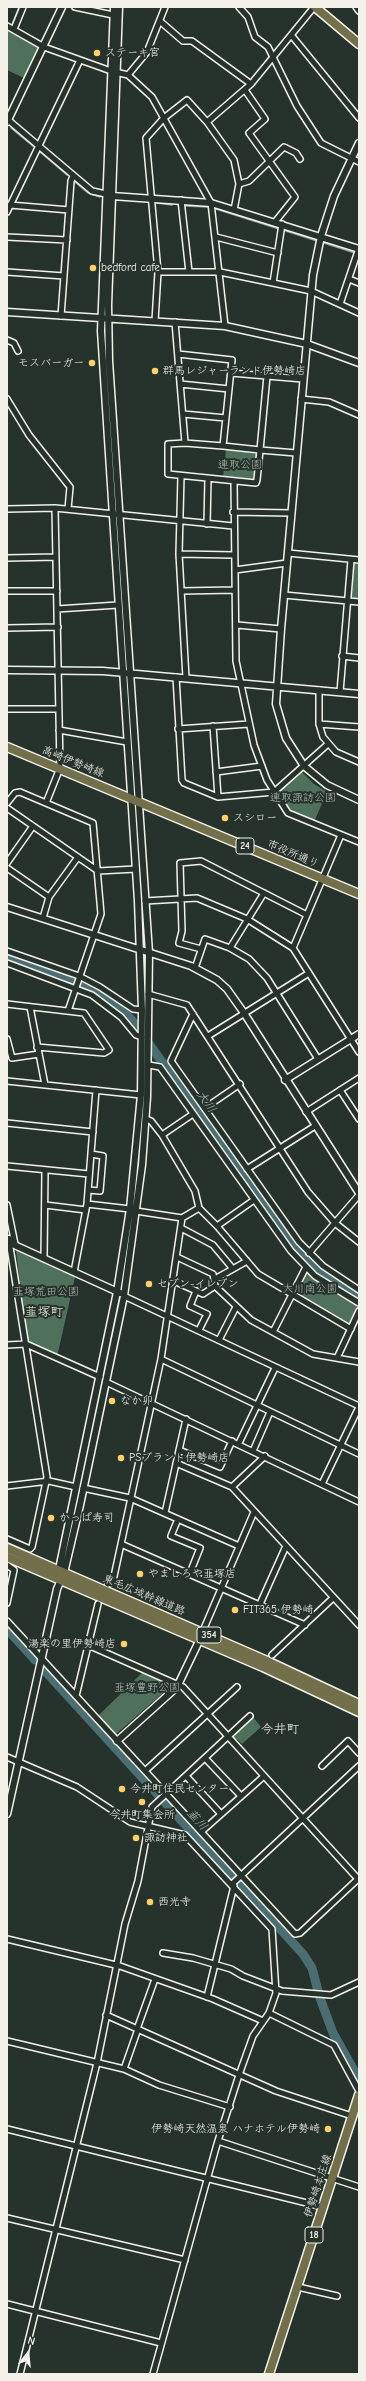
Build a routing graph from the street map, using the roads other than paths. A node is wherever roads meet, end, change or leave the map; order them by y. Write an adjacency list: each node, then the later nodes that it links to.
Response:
1 (23, 7): 14 (street)
2 (62, 7): 17 (street)
3 (75, 7): 11 (street)
4 (114, 7): 11 (street)
5 (119, 7): 20 (street)
6 (165, 7): 12 (street)
7 (239, 7): 18 (street)
8 (314, 7): 15 (street); 16 (main road)
9 (356, 7): 10 (street)
10 (359, 11)
11 (113, 15): 20 (street)
12 (160, 22): 21 (street); 22 (street)
13 (7, 26): 14 (street)
14 (14, 29): 17 (street)
15 (292, 36): 18 (street); 25 (street)
16 (359, 44)
17 (44, 47): 19 (street); 26 (street)
18 (274, 57): 22 (street); 30 (street)
19 (80, 60): 20 (street); 29 (street)
20 (114, 72): 21 (street); 36 (street)
21 (128, 75): 24 (street)
22 (251, 84): 23 (street)
23 (245, 90): 27 (street); 32 (street)
24 (164, 118): 27 (street); 37 (street); 39 (street)
25 (359, 118)
26 (7, 120): 29 (street)
27 (207, 122): 35 (street)
28 (359, 143): 30 (street)
29 (38, 147): 34 (street); 40 (street)
30 (351, 158): 33 (street); 46 (street)
31 (300, 159): 32 (street)
32 (269, 161): 35 (street); 44 (street)
33 (359, 162)
34 (73, 176): 36 (street); 41 (street)
35 (239, 184): 42 (street)
36 (109, 195): 37 (street); 65 (street); 66 (street)
37 (153, 199): 38 (street); 53 (street)
38 (181, 200): 39 (street); 54 (street)
39 (211, 203): 42 (street); 48 (street)
40 (10, 206): 41 (street); 43 (street)
41 (69, 210): 49 (street)
42 (234, 210): 44 (street)
43 (7, 212)
44 (275, 222): 45 (street)
45 (282, 224): 46 (street); 51 (street)
46 (321, 236): 50 (street); 60 (street)
47 (7, 237): 49 (street)
48 (216, 237): 51 (street); 55 (street)
49 (67, 240): 56 (street)
50 (359, 248): 57 (street)
51 (278, 253): 58 (street)
52 (7, 272): 56 (street)
53 (158, 272): 54 (street); 67 (street)
54 (189, 272): 55 (street)
55 (220, 272): 58 (street); 69 (street)
56 (64, 276): 64 (street)
57 (349, 279): 59 (street); 61 (street)
58 (273, 283): 60 (street)
59 (359, 283)
60 (311, 291): 61 (street); 71 (street)
61 (340, 304): 63 (street)
62 (7, 312): 64 (street)
63 (359, 313)
64 (61, 316): 65 (street)
65 (101, 318): 66 (street); 97 (street)
66 (108, 318): 67 (street); 97 (street)
67 (155, 320): 68 (street)
68 (176, 322): 69 (street); 73 (street)
69 (225, 326): 71 (street)
70 (7, 340): 72 (street)
71 (307, 344): 74 (street); 77 (street)
72 (18, 351)
73 (178, 354): 75 (street); 78 (street)
74 (359, 363)
75 (231, 373): 76 (street); 79 (street)
76 (267, 376): 77 (street); 87 (street)
77 (303, 379): 81 (street)
78 (180, 384): 79 (street); 82 (street)
79 (229, 389): 84 (street)
80 (7, 399): 94 (street)
81 (301, 400): 83 (street); 88 (street)
82 (183, 414): 84 (street); 85 (street)
83 (359, 414)
84 (226, 418): 86 (street)
85 (185, 443): 86 (street); 89 (street)
86 (224, 446): 87 (street)
87 (260, 450): 88 (street); 91 (street)
88 (296, 453): 96 (street)
89 (181, 476): 90 (street); 98 (street)
90 (208, 479): 91 (street); 99 (street)
91 (234, 481): 95 (street)
92 (56, 508): 93 (street); 94 (street); 104 (street)
93 (7, 509)
94 (68, 509): 97 (street)
95 (233, 512): 96 (street); 100 (street)
96 (291, 513): 101 (street)
97 (115, 515): 98 (street); 117 (street); 127 (street)
98 (181, 522): 99 (street); 102 (street)
99 (207, 524): 100 (street)
100 (233, 526): 103 (street)
101 (288, 553): 106 (street); 108 (street)
102 (179, 554): 103 (street); 113 (street)
103 (234, 555): 109 (street)
104 (56, 557): 105 (street); 112 (street)
105 (7, 558)
106 (351, 560): 107 (street); 115 (street)
107 (359, 560)
108 (287, 563): 109 (street); 114 (street)
109 (235, 570): 110 (street)
110 (236, 590): 113 (street); 119 (street)
111 (7, 591): 112 (street)
112 (57, 591): 118 (street)
113 (181, 591): 129 (street)
114 (284, 595): 115 (street); 122 (street)
115 (346, 601): 116 (street); 123 (street)
116 (359, 602)
117 (118, 605): 118 (street); 127 (street)
118 (57, 609): 121 (street)
119 (237, 625): 122 (street); 130 (street)
120 (7, 628): 121 (street)
121 (58, 628): 126 (street)
122 (281, 629): 131 (street)
123 (342, 656): 124 (street); 133 (street)
124 (359, 658)
125 (7, 670): 126 (street)
126 (58, 670): 127 (street); 136 (street)
127 (126, 672): 128 (street); 143 (street); 153 (street)
128 (176, 677): 129 (street); 141 (street)
129 (186, 678): 130 (street)
130 (239, 683): 131 (street); 137 (street)
131 (276, 686): 132 (street); 148 (street)
132 (319, 690): 133 (street); 138 (street)
133 (340, 692): 134 (street)
134 (359, 694)
135 (7, 709): 136 (street)
136 (58, 709): 142 (street)
137 (249, 724): 139 (street); 147 (street)
138 (319, 724): 140 (street); 144 (street)
139 (213, 726): 141 (street); 150 (street)
140 (359, 727)
141 (178, 729): 152 (street)
142 (59, 730): 143 (street); 149 (street)
143 (127, 742): 153 (street)
144 (328, 744): 146 (street); 148 (street)
145 (8, 749): 149 (main road, 高崎伊勢崎線 / 24)
146 (359, 762)
147 (262, 766): 150 (street); 151 (street)
148 (304, 766): 151 (street); 154 (street)
149 (60, 768): 153 (main road, 高崎伊勢崎線 / 24); 156 (street)
150 (216, 772): 152 (street)
151 (274, 792): 152 (street); 159 (street)
152 (218, 797)
153 (134, 799): 164 (street); 166 (main road, 市役所通り / 24); 171 (street)
154 (359, 800)
155 (7, 803): 156 (street)
156 (46, 803): 165 (street)
157 (7, 808): 158 (street)
158 (33, 826): 161 (street); 162 (street)
159 (340, 835): 160 (street); 166 (street)
160 (359, 842)
161 (78, 857): 165 (street); 169 (street)
162 (7, 863)
163 (7, 868): 169 (street)
164 (136, 869): 165 (street); 180 (street)
165 (98, 871): 176 (street)
166 (323, 879): 168 (main road, 市役所通り / 24); 173 (street)
167 (264, 893): 170 (street); 173 (street); 175 (street)
168 (359, 894)
169 (49, 897): 174 (street)
170 (183, 898): 171 (street); 175 (street); 179 (street)
171 (145, 901): 182 (street)
172 (7, 908): 174 (street)
173 (307, 915): 178 (street)
174 (43, 918): 176 (street)
175 (247, 919): 177 (street); 178 (street)
176 (94, 935): 180 (street); 186 (street)
177 (230, 948): 179 (street); 188 (street)
178 (293, 948): 185 (street)
179 (201, 949): 184 (street)
180 (140, 950): 182 (street); 192 (street)
181 (7, 951): 186 (street)
182 (149, 953): 184 (street); 189 (street)
183 (7, 963): 187 (street)
184 (195, 968): 194 (street)
185 (309, 972): 188 (street); 200 (street)
186 (78, 977): 187 (street); 192 (street)
187 (75, 988): 193 (street); 199 (street)
188 (276, 993): 194 (street); 204 (street)
189 (148, 994): 195 (street); 205 (street)
190 (7, 1004): 191 (street)
191 (30, 1007): 193 (street); 201 (street)
192 (142, 1010): 199 (street)
193 (68, 1011): 201 (street)
194 (244, 1013): 197 (street); 207 (street)
195 (193, 1014): 197 (street); 214 (street)
196 (359, 1034): 200 (street)
197 (208, 1036): 209 (street)
198 (7, 1039): 203 (street)
199 (142, 1039): 213 (street)
200 (351, 1039): 202 (street); 204 (street)
201 (37, 1047): 203 (street)
202 (359, 1052)
203 (39, 1054): 210 (street)
204 (318, 1059): 207 (street)
205 (149, 1065): 216 (street); 217 (street)
206 (359, 1078): 212 (street)
207 (285, 1080): 215 (street)
208 (7, 1081): 210 (street)
209 (240, 1084): 214 (street); 223 (street)
210 (45, 1085): 211 (street)
211 (96, 1090): 213 (street); 221 (street)
212 (340, 1090): 215 (street); 218 (street)
213 (141, 1095): 236 (street)
214 (205, 1108): 226 (street)
215 (306, 1112): 220 (street)
216 (193, 1114): 222 (street); 231 (street)
217 (146, 1120): 222 (street); 236 (street)
218 (359, 1120)
219 (7, 1123): 221 (street)
220 (315, 1126): 223 (street); 230 (street)
221 (92, 1132): 224 (street)
222 (162, 1135): 235 (street)
223 (280, 1148): 226 (street); 238 (street)
224 (91, 1154): 228 (street); 229 (street)
225 (7, 1166): 227 (street)
226 (247, 1169): 243 (street)
227 (45, 1170): 228 (street); 232 (street)
228 (89, 1174): 229 (street)
229 (88, 1190): 234 (street)
230 (359, 1194): 238 (street)
231 (254, 1200): 239 (street); 247 (street)
232 (45, 1204): 234 (street); 245 (street)
233 (7, 1205): 241 (street)
234 (87, 1207): 236 (street); 249 (street)
235 (199, 1208): 237 (street); 239 (street)
236 (133, 1210): 237 (street); 255 (street); 257 (street)
237 (182, 1218): 240 (street)
238 (334, 1223): 242 (street); 243 (street)
239 (217, 1226): 246 (street)
240 (181, 1228): 244 (street); 248 (street)
241 (10, 1240): 245 (street); 266 (street)
242 (359, 1242)
243 (309, 1253): 253 (street)
244 (178, 1257): 250 (street); 251 (street)
245 (44, 1258): 249 (street)
246 (247, 1260): 248 (street); 256 (street)
247 (306, 1267): 256 (street); 258 (street)
248 (233, 1269): 250 (street)
249 (74, 1272): 255 (street)
250 (215, 1279): 252 (street)
251 (174, 1281): 254 (street); 261 (street)
252 (215, 1286): 254 (street); 259 (street)
253 (359, 1290)
254 (196, 1291): 263 (street)
255 (117, 1292): 257 (street); 272 (street)
256 (291, 1295): 262 (street); 264 (street)
257 (124, 1296): 261 (street); 273 (street)
258 (359, 1304)
259 (236, 1307): 264 (street); 265 (street)
260 (359, 1312): 262 (street)
261 (168, 1316): 263 (street); 269 (street)
262 (351, 1329): 268 (street)
263 (199, 1330): 265 (street)
264 (273, 1332): 268 (street)
265 (219, 1340): 271 (street)
266 (26, 1344): 267 (street); 272 (street); 287 (street)
267 (7, 1345)
268 (337, 1358): 270 (street)
269 (161, 1359): 274 (street); 275 (street)
270 (359, 1362)
271 (275, 1368): 275 (street); 276 (street)
272 (100, 1377): 290 (street)
273 (106, 1382): 274 (street); 292 (street)
274 (151, 1402): 278 (street); 293 (street)
275 (256, 1405): 277 (street); 280 (street)
276 (359, 1407): 281 (street)
277 (270, 1412): 281 (street); 283 (street)
278 (186, 1419): 279 (street); 282 (street)
279 (232, 1441): 280 (street); 282 (street)
280 (239, 1444): 283 (street)
281 (340, 1446): 284 (street); 288 (street)
282 (179, 1450): 286 (street)
283 (253, 1451): 285 (street)
284 (359, 1454)
285 (265, 1456): 288 (street); 291 (street)
286 (176, 1463): 291 (street); 296 (street)
287 (46, 1481): 289 (street); 290 (street); 298 (street)
288 (322, 1484): 294 (street)
289 (7, 1486)
290 (76, 1487): 306 (street)
291 (232, 1487): 295 (street)
292 (83, 1488): 293 (street); 306 (street)
293 (130, 1498): 296 (street); 299 (street)
294 (359, 1502)
295 (254, 1512): 300 (street); 301 (street)
296 (165, 1513): 297 (street)
297 (178, 1519): 300 (street); 305 (street)
298 (7, 1539)
299 (121, 1544): 305 (street); 307 (street)
300 (240, 1546): 308 (street)
301 (286, 1546): 309 (street); 312 (street)
302 (7, 1548): 306 (main road, 東毛広域幹線道路 / 354)
303 (7, 1557): 306 (main road, 東毛広域幹線道路 / 354)
304 (7, 1565): 310 (street)
305 (190, 1573): 308 (street)
306 (60, 1574): 316 (main road, 東毛広域幹線道路 / 354); 319 (street)
307 (108, 1584)
308 (222, 1588): 312 (street); 316 (street)
309 (334, 1598): 314 (street); 315 (street)
310 (7, 1603)
311 (98, 1604): 317 (street)
312 (260, 1604): 314 (street)
313 (7, 1620): 319 (street)
314 (305, 1625): 318 (street)
315 (359, 1625)
316 (201, 1636): 320 (street); 323 (main road, 東毛広域幹線道路 / 354); 324 (main road, 東毛広域幹線道路 / 354)
317 (88, 1645): 320 (street); 322 (street)
318 (272, 1655)
319 (43, 1657): 322 (street); 332 (street)
320 (180, 1684): 325 (street); 328 (street)
321 (237, 1687): 325 (street)
322 (76, 1696): 328 (street)
323 (359, 1704)
324 (359, 1712)
325 (207, 1715): 327 (street); 335 (street)
326 (250, 1716): 327 (street)
327 (227, 1737): 331 (street); 337 (street)
328 (117, 1741): 335 (street)
329 (359, 1754): 333 (street)
330 (7, 1757): 332 (street)
331 (205, 1758): 336 (street); 339 (street)
332 (20, 1763): 340 (street); 343 (street)
333 (322, 1766)
334 (358, 1768): 342 (street)
335 (145, 1771): 338 (street)
336 (186, 1776): 338 (street); 341 (street)
337 (263, 1777): 339 (street); 342 (street)
338 (164, 1795): 343 (street); 344 (street)
339 (241, 1796): 341 (street)
340 (7, 1814)
341 (221, 1814): 344 (street)
342 (303, 1818): 345 (street); 346 (street)
343 (149, 1827): 347 (street); 351 (street)
344 (201, 1832): 345 (street)
345 (239, 1876): 346 (street); 347 (street)
346 (358, 1880)
347 (233, 1884): 350 (street); 354 (street)
348 (7, 1939): 351 (street)
349 (163, 1953): 350 (street)
350 (214, 1963): 354 (street); 355 (street)
351 (117, 1965): 352 (street); 357 (street)
352 (155, 1979): 355 (street); 359 (street)
353 (359, 1982): 354 (street)
354 (277, 1989): 356 (street)
355 (207, 1996): 358 (street)
356 (269, 2013): 358 (street); 364 (street)
357 (106, 2015): 359 (street); 361 (street)
358 (263, 2021): 363 (street)
359 (137, 2029): 362 (street); 363 (street)
360 (7, 2041): 361 (street)
361 (97, 2063): 362 (street); 370 (street)
362 (124, 2069): 366 (street)
363 (239, 2075): 366 (street); 367 (street)
364 (359, 2091)
365 (359, 2095): 367 (main road, 伊勢崎本庄線 / 18)
366 (230, 2107): 369 (street)
367 (352, 2116): 372 (main road, 伊勢崎本庄線 / 18)
368 (7, 2129): 370 (street)
369 (218, 2141): 371 (street); 372 (street)
370 (76, 2146): 371 (street); 376 (street)
371 (208, 2178): 374 (street); 377 (street)
372 (332, 2178): 373 (street); 374 (main road, 伊勢崎本庄線 / 18)
373 (359, 2187)
374 (323, 2207): 378 (main road, 伊勢崎本庄線 / 18)
375 (7, 2218): 376 (street)
376 (55, 2229): 377 (street); 381 (street)
377 (185, 2260): 382 (street)
378 (298, 2287): 379 (street); 385 (main road, 伊勢崎本庄線 / 18)
379 (337, 2296)
380 (7, 2304): 381 (street)
381 (35, 2310): 382 (street); 383 (street)
382 (162, 2343): 384 (street)
383 (20, 2374)
384 (153, 2374)
385 (269, 2374)

